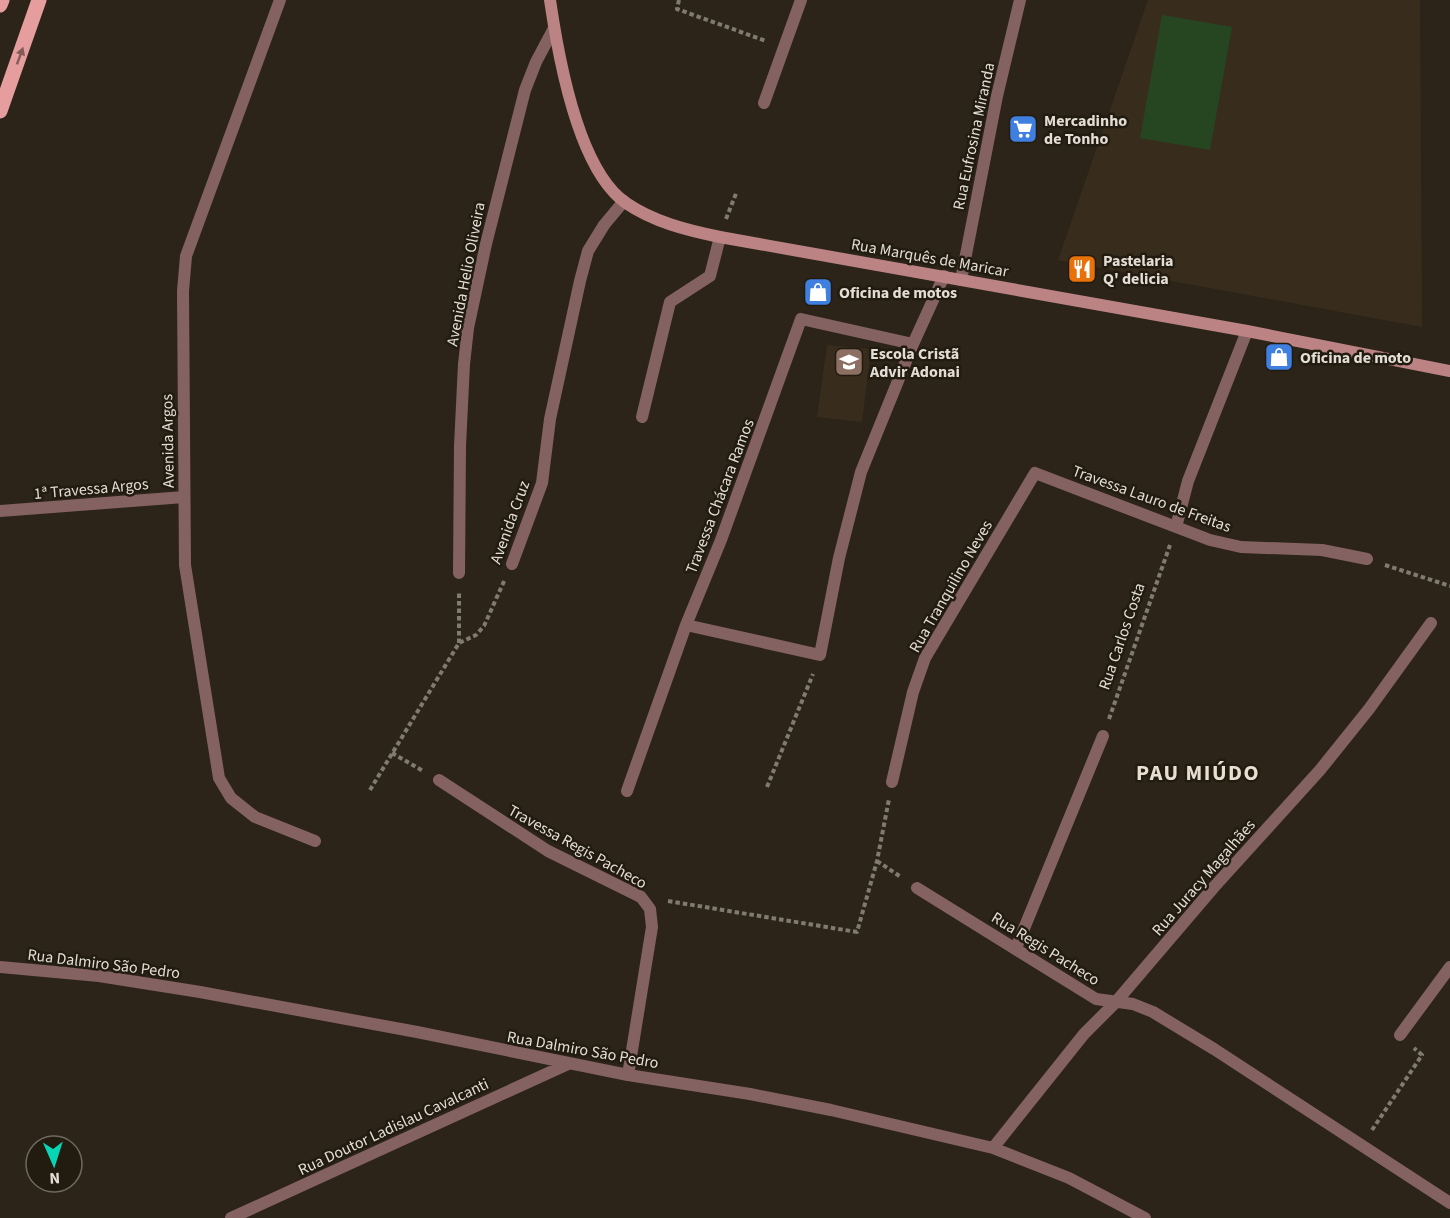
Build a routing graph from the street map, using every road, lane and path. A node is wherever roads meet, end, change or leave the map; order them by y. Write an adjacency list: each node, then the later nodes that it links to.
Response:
1 (2, 0): 8 (main road)
2 (39, 0): 12 (main road, one-way to 2)
3 (280, 0): 23 (street, Avenida Argos)
4 (550, 0): 9 (main road, Rua Marquês de Maricar)
5 (679, 0): 10 (path)
6 (801, 0): 10 (street)
7 (1020, 0): 17 (street, Rua Eufrosina Miranda)
8 (0, 5)
9 (554, 28): 14 (main road, Rua Marquês de Maricar); 28 (street, Avenida Helio Oliveira)
10 (784, 47): 11 (street)
11 (764, 103)
12 (0, 111)
13 (737, 191): 15 (path)
14 (624, 201): 15 (main road, Rua Marquês de Maricar); 27 (street, Avenida Cruz)
15 (720, 237): 16 (main road, Rua Marquês de Maricar); 21 (street)
16 (944, 276): 17 (main road, Rua Marquês de Maricar); 19 (street)
17 (961, 279): 18 (main road, Rua Marquês de Maricar)
18 (1247, 331): 20 (main road, Rua Marquês de Maricar); 25 (street)
19 (913, 344): 31 (street, Travessa Chácara Ramos); 33 (street)
20 (1450, 371)
21 (642, 417)
22 (1035, 473): 25 (street, Travessa Lauro de Freitas); 37 (street, Rua Tranquilino Neves)
23 (184, 497): 24 (street, 1ᵃ Travessa Argos); 41 (street, Avenida Argos)
24 (0, 512)
25 (1176, 527): 26 (street, Travessa Lauro de Freitas); 34 (path, Rua Carlos Costa)
26 (1366, 559): 29 (path)
27 (512, 564): 32 (path, Avenida Cruz)
28 (459, 573): 32 (path)
29 (1450, 586)
30 (1431, 623): 48 (street, Rua Juracy Magalhães)
31 (686, 625): 33 (street); 40 (street, Travessa Chácara Ramos)
32 (459, 643): 35 (path, Avenida Cruz)
33 (820, 655): 38 (path)
34 (1103, 736): 45 (street)
35 (392, 753): 36 (path); 39 (path, Avenida Cruz)
36 (439, 780): 44 (street, Travessa Regis Pacheco)
37 (892, 782): 42 (path)
38 (767, 787)
39 (370, 790)
40 (627, 791)
41 (315, 841)
42 (877, 861): 43 (path); 44 (path)
43 (917, 888): 45 (street, Rua Regis Pacheco)
44 (641, 897): 51 (street, Travessa Regis Pacheco)
45 (1016, 948): 48 (street, Rua Regis Pacheco)
46 (0, 967): 50 (street, Rua Dalmiro São Pedro)
47 (1450, 967): 49 (street)
48 (1115, 1003): 52 (street, Rua Regis Pacheco); 53 (street, Rua Juracy Magalhães)
49 (1400, 1035): 52 (path)
50 (568, 1064): 51 (street, Rua Dalmiro São Pedro); 55 (street, Rua Doutor Ladislau Cavalcanti)
51 (628, 1075): 53 (street, Rua Dalmiro São Pedro)
52 (1362, 1145): 54 (street, Rua Regis Pacheco)
53 (993, 1148): 56 (street, Rua Dalmiro São Pedro)
54 (1450, 1203)
55 (231, 1218)
56 (1145, 1218)

